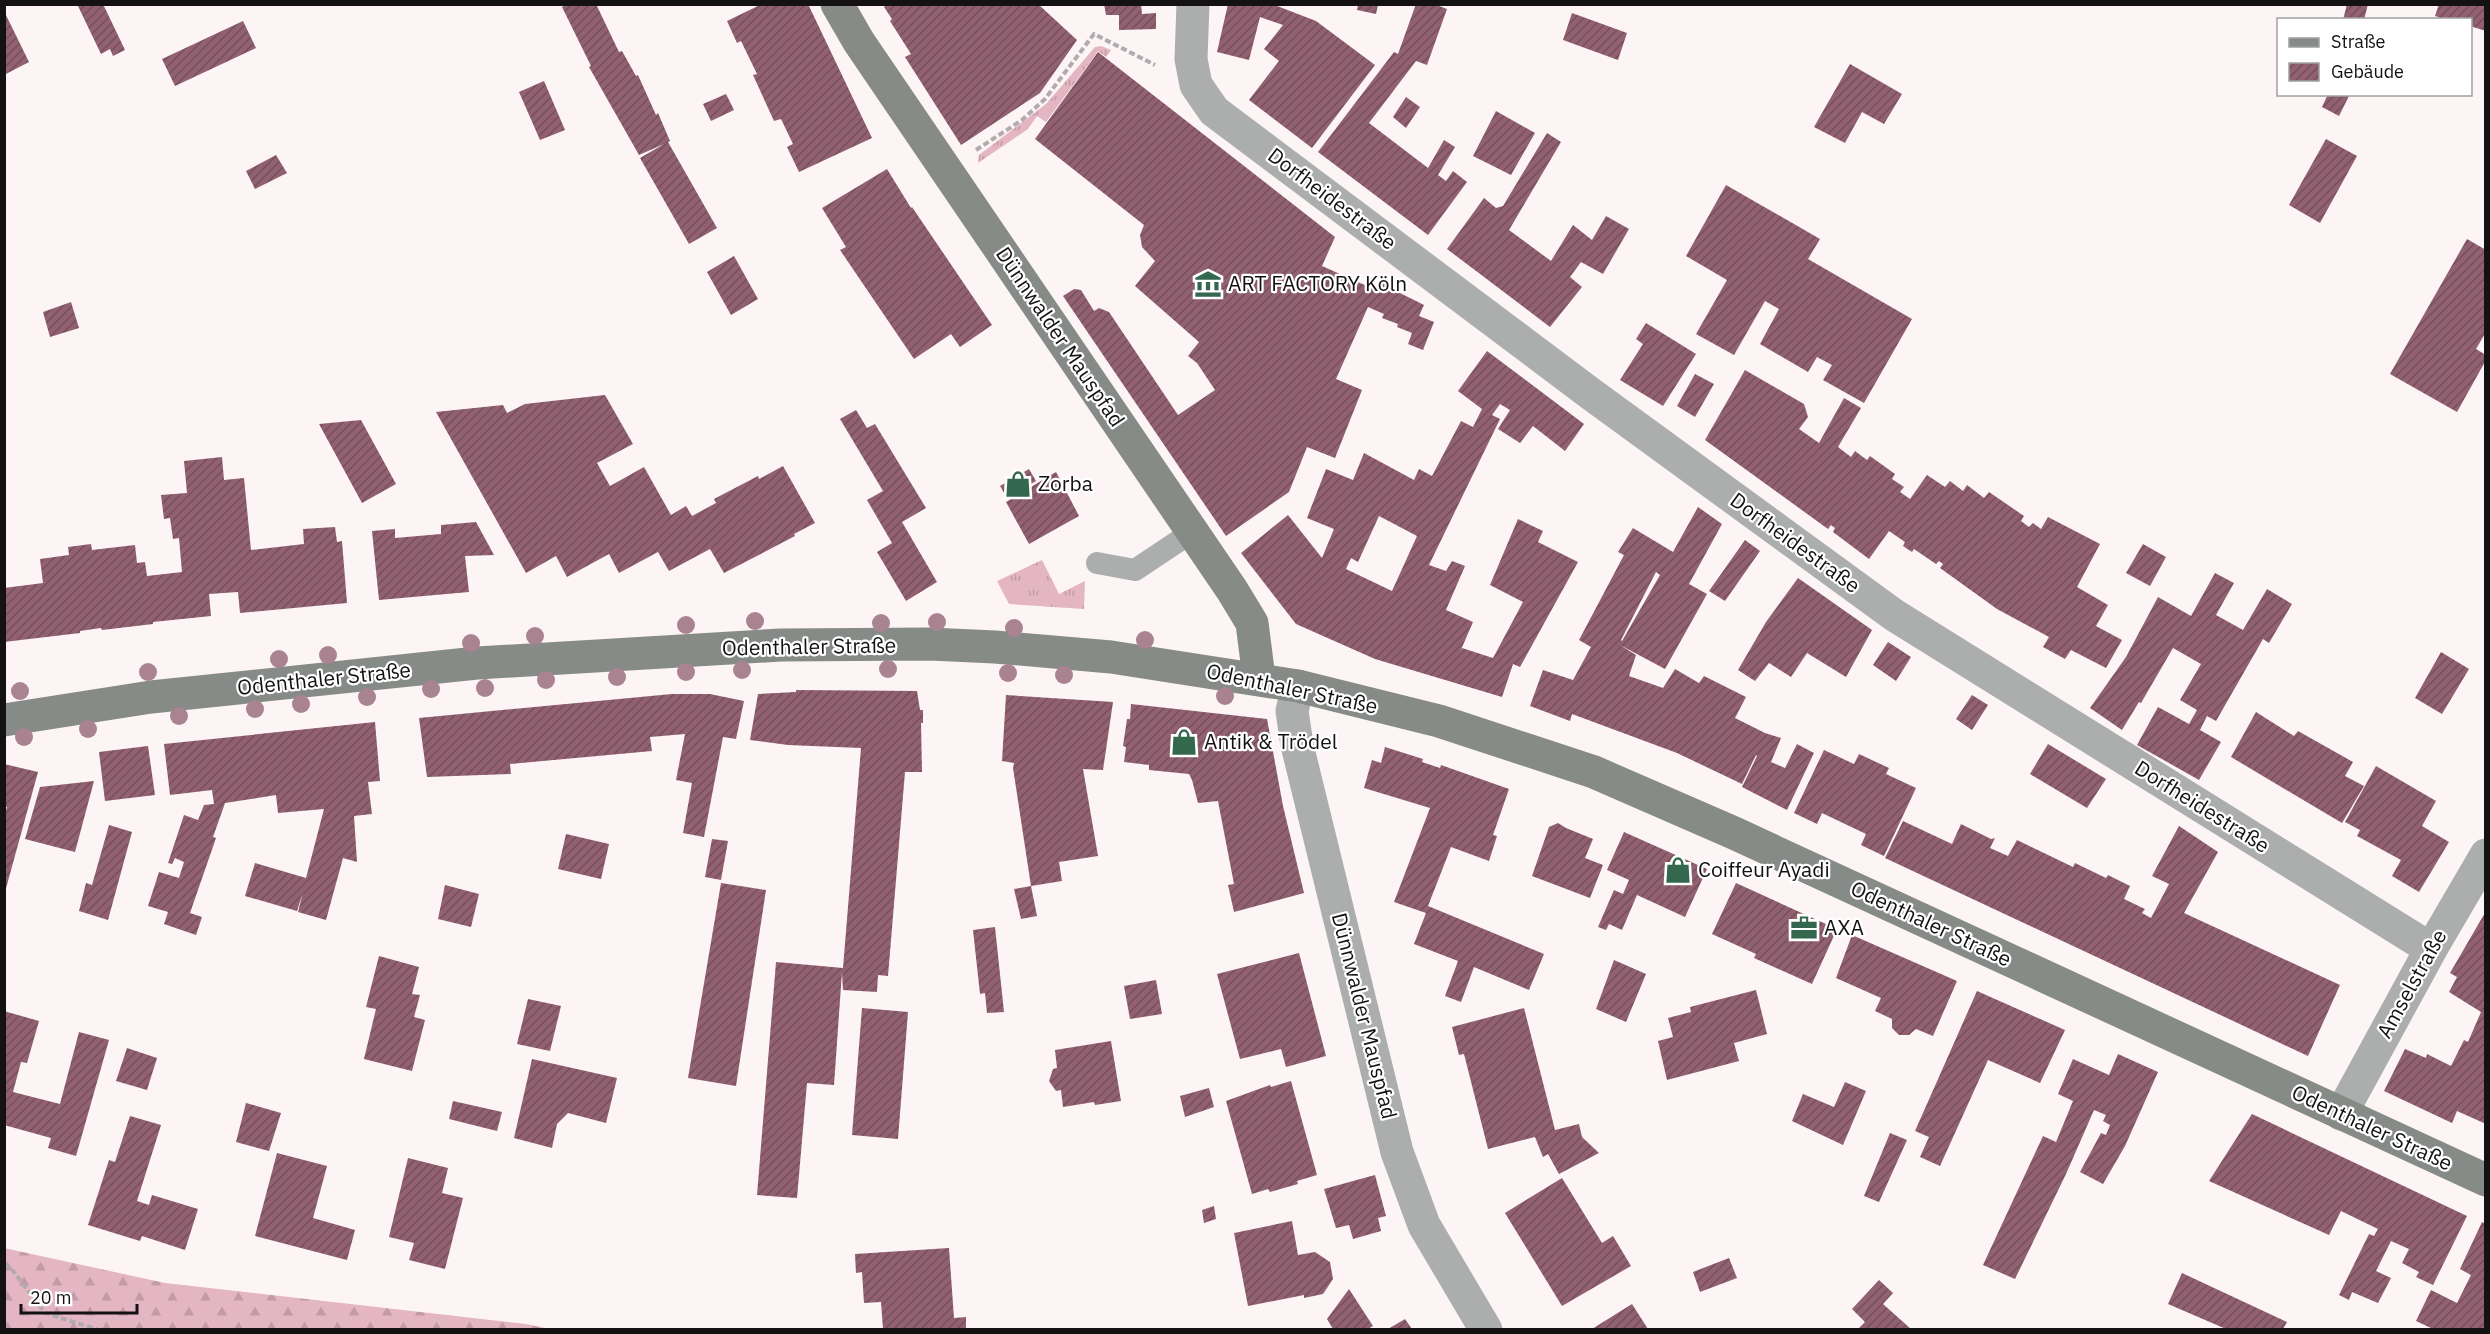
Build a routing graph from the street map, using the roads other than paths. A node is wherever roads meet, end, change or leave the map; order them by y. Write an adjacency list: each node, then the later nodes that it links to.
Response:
1 (837, 4): 3 (main road, Dünnwalder Mauspfad)
2 (1193, 4): 9 (street, Dorfheidestraße)
3 (1192, 532): 4 (lane); 5 (main road, Dünnwalder Mauspfad)
4 (1096, 563)
5 (1259, 678): 6 (main road, Odenthaler Straße); 7 (main road, Odenthaler Straße)
6 (1298, 686): 10 (main road, Odenthaler Straße); 12 (street, Dünnwalder Mauspfad)
7 (4, 720)
8 (2486, 855): 9 (street, Amselstraße)
9 (2431, 949): 10 (street, Amselstraße)
10 (2341, 1114): 11 (main road, Odenthaler Straße)
11 (2486, 1180)
12 (1486, 1329)

